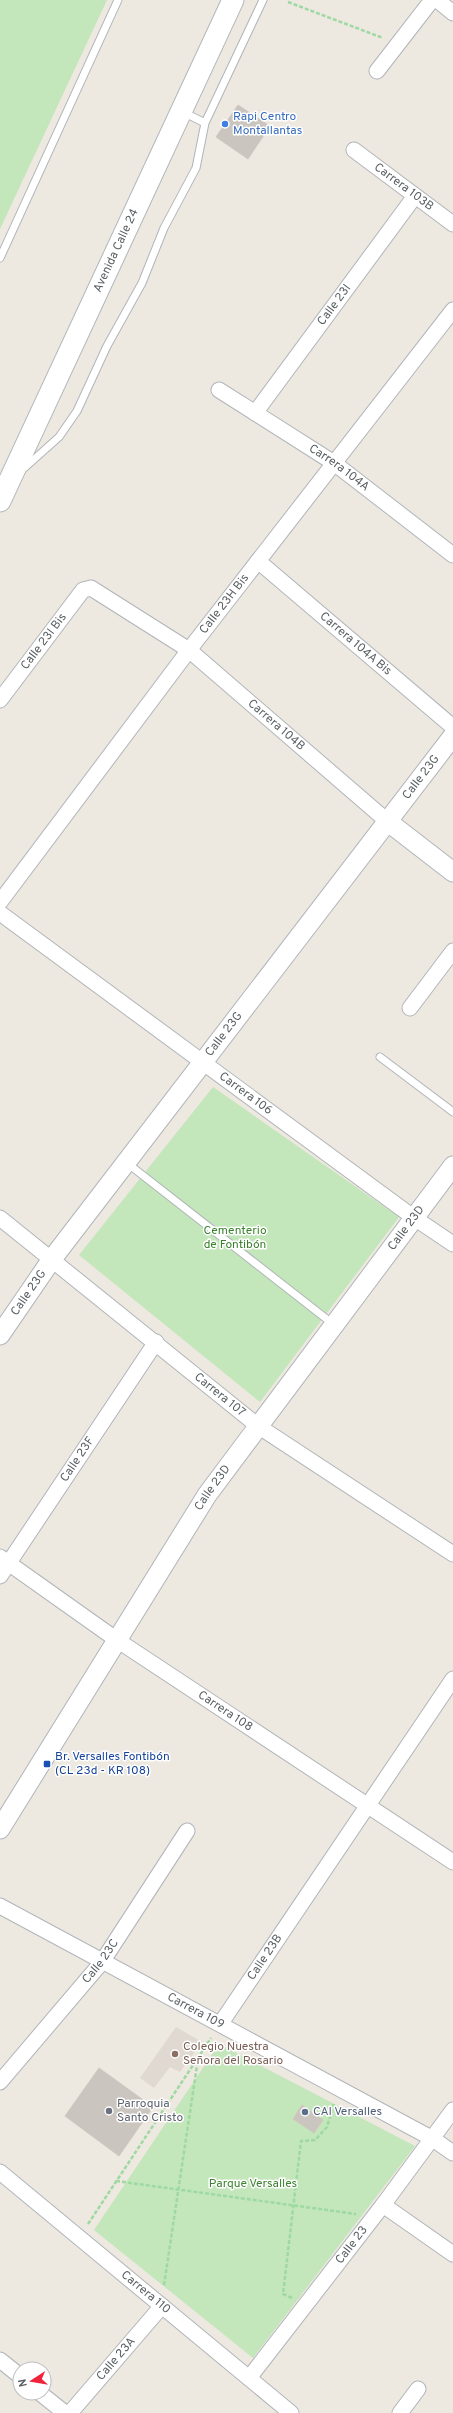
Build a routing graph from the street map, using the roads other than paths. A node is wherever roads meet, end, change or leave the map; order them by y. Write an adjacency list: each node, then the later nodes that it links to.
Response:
1 (118, 0): 13 (lane)
2 (233, 0): 8 (main road, Avenida Calle 24)
3 (263, 0): 9 (lane)
4 (432, 0): 7 (street)
5 (437, 0): 6 (street)
6 (453, 13)
7 (377, 71)
8 (181, 111): 9 (lane); 18 (main road, Avenida Calle 24)
9 (205, 123): 18 (lane)
10 (354, 150): 11 (street, Carrera 103B)
11 (415, 196): 12 (street, Carrera 103B); 16 (street, Calle 23I)
12 (453, 224)
13 (0, 258)
14 (453, 310): 17 (street, Calle 23H Bis)
15 (219, 390): 16 (street, Carrera 104A)
16 (255, 413): 17 (street, Carrera 104A)
17 (334, 463): 19 (street, Carrera 104A); 20 (street, Calle 23H Bis)
18 (4, 492)
19 (453, 555)
20 (258, 561): 22 (street, Calle 23H Bis); 24 (street, Carrera 104A Bis)
21 (91, 588): 22 (street, Carrera 104B); 23 (street, Calle 23I Bis)
22 (189, 650): 26 (street, Carrera 104B); 28 (street, Calle 23H Bis)
23 (0, 700)
24 (453, 727)
25 (453, 736): 26 (street, Calle 23G)
26 (387, 821): 27 (street, Carrera 104B); 33 (street, Calle 23G)
27 (453, 872)
28 (0, 902)
29 (0, 913): 33 (street, Carrera 106)
30 (453, 951): 31 (street)
31 (410, 1008)
32 (380, 1057): 34 (lane)
33 (202, 1063): 35 (street, Calle 23G); 37 (street, Carrera 106)
34 (453, 1112)
35 (126, 1162): 40 (street, Calle 23G); 41 (lane)
36 (453, 1166): 37 (street, Calle 23D)
37 (413, 1217): 39 (street, Carrera 106); 41 (street, Calle 23D)
38 (0, 1218): 40 (street, Carrera 107)
39 (453, 1244)
40 (52, 1259): 42 (street, Calle 23G); 43 (street, Carrera 107)
41 (334, 1324): 44 (street, Calle 23D)
42 (0, 1335)
43 (156, 1342): 44 (street, Carrera 107); 46 (street, Calle 23F)
44 (258, 1426): 45 (street, Carrera 107); 48 (street, Calle 23D)
45 (453, 1554)
46 (4, 1560): 47 (street, Calle 23F); 48 (street, Carrera 108)
47 (0, 1576)
48 (117, 1640): 50 (street, Carrera 108); 51 (street, Calle 23D)
49 (453, 1679): 50 (street, Calle 23B)
50 (367, 1806): 53 (street, Carrera 108); 56 (street, Calle 23B)
51 (0, 1829)
52 (187, 1831): 55 (street, Calle 23C)
53 (453, 1862)
54 (0, 1906): 55 (street, Carrera 109)
55 (102, 1962): 56 (street, Carrera 109); 57 (street, Calle 23C)
56 (221, 2023): 59 (street, Carrera 109)
57 (0, 2082)
58 (453, 2110): 59 (street, Calle 23)
59 (433, 2139): 60 (street, Carrera 109); 62 (street, Calle 23)
60 (453, 2153)
61 (0, 2172): 64 (street, Carrera 110)
62 (383, 2205): 63 (street); 67 (street, Calle 23)
63 (453, 2254)
64 (162, 2306): 67 (street, Carrera 110); 71 (street, Calle 23A)
65 (0, 2360): 66 (street)
66 (12, 2370)
67 (249, 2378): 72 (street, Carrera 110)
68 (418, 2388): 73 (street)
69 (50, 2401): 70 (street)
70 (64, 2413)
71 (70, 2413)
72 (291, 2413)
73 (400, 2413)

